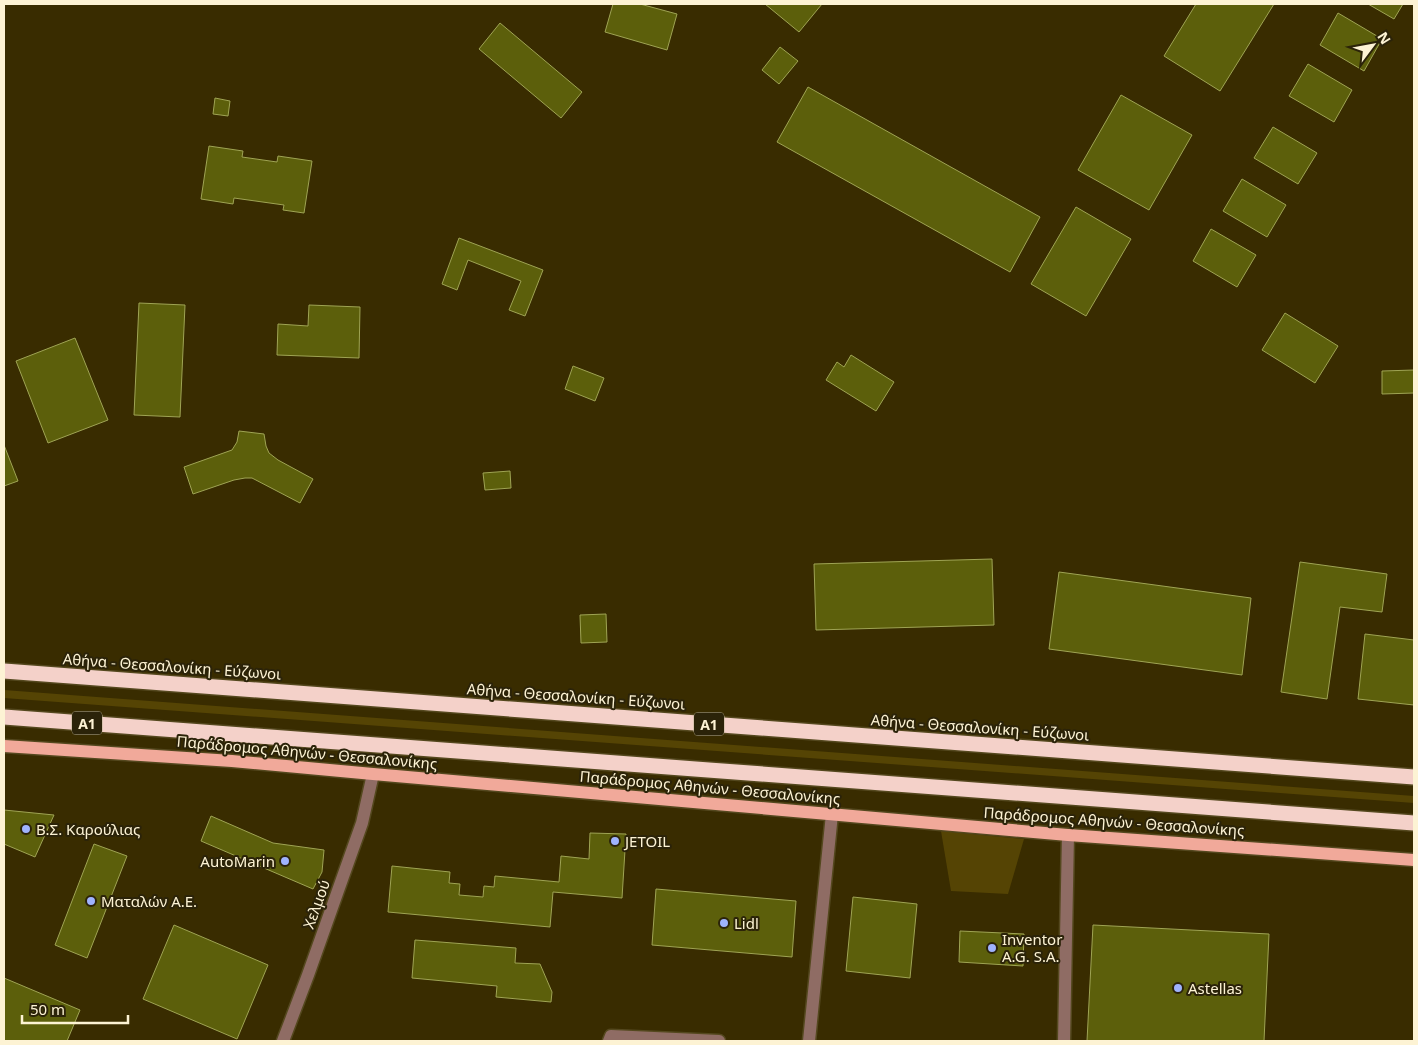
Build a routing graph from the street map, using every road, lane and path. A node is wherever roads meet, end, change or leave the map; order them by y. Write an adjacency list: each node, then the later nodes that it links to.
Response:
1 (4, 671): 5 (highway, Αθήνα - Θεσσαλονίκη - Εύζωνοι / Α1)
2 (4, 717): 7 (highway, Α1)
3 (4, 746): 4 (main road, Παράδρομος Αθηνών - Θεσσαλονίκης)
4 (373, 774): 6 (main road, Παράδρομος Αθηνών - Θεσσαλονίκης); 10 (street, Χελμού)
5 (1414, 777)
6 (832, 814): 8 (main road, Παράδρομος Αθηνών - Θεσσαλονίκης); 13 (street)
7 (1414, 823)
8 (1068, 835): 9 (main road, Παράδρομος Αθηνών - Θεσσαλονίκης); 14 (street)
9 (1414, 860)
10 (283, 1041)
11 (609, 1041): 12 (street)
12 (719, 1041)
13 (809, 1041)
14 (1064, 1041)

